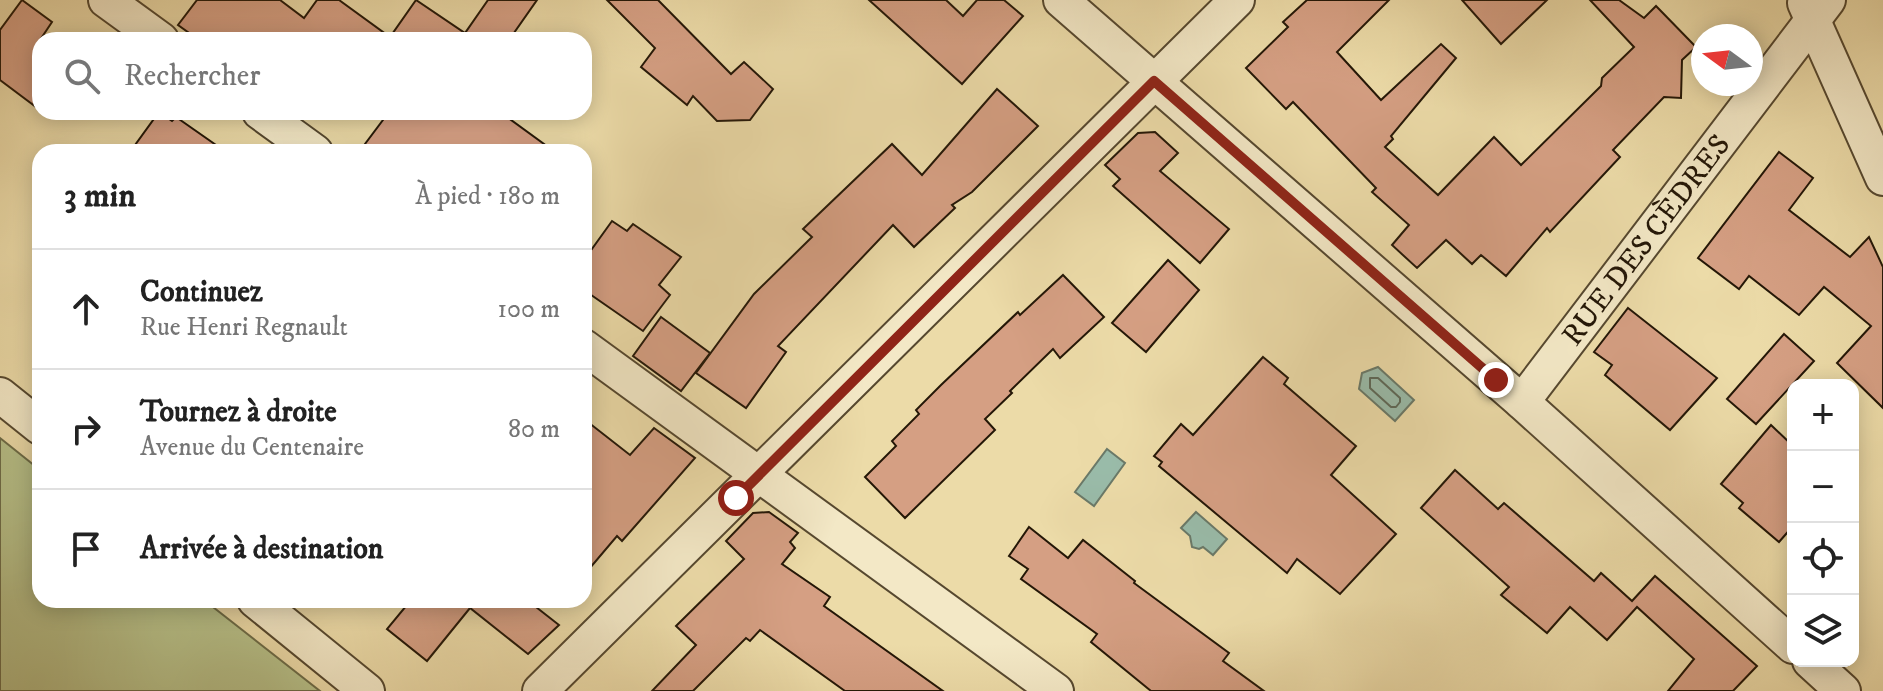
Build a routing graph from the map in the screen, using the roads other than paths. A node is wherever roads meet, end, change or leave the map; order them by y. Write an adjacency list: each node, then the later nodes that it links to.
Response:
1 (106, 0): 5 (street)
2 (1061, 0): 6 (street)
3 (1237, 0): 6 (street)
4 (1815, 7): 9 (street); 12 (street, RUE DES CÈDRES)
5 (150, 32)
6 (1154, 81): 12 (street); 14 (street)
7 (271, 120): 8 (street)
8 (304, 144)
9 (1883, 178)
10 (592, 353): 14 (street)
11 (0, 395): 13 (street)
12 (1522, 402): 16 (street)
13 (32, 421)
14 (760, 475): 19 (street); 20 (street)
15 (265, 608): 18 (street)
16 (1787, 641)
17 (1817, 667): 21 (street)
18 (367, 691)
19 (540, 691)
20 (1056, 691)
21 (1843, 691)

